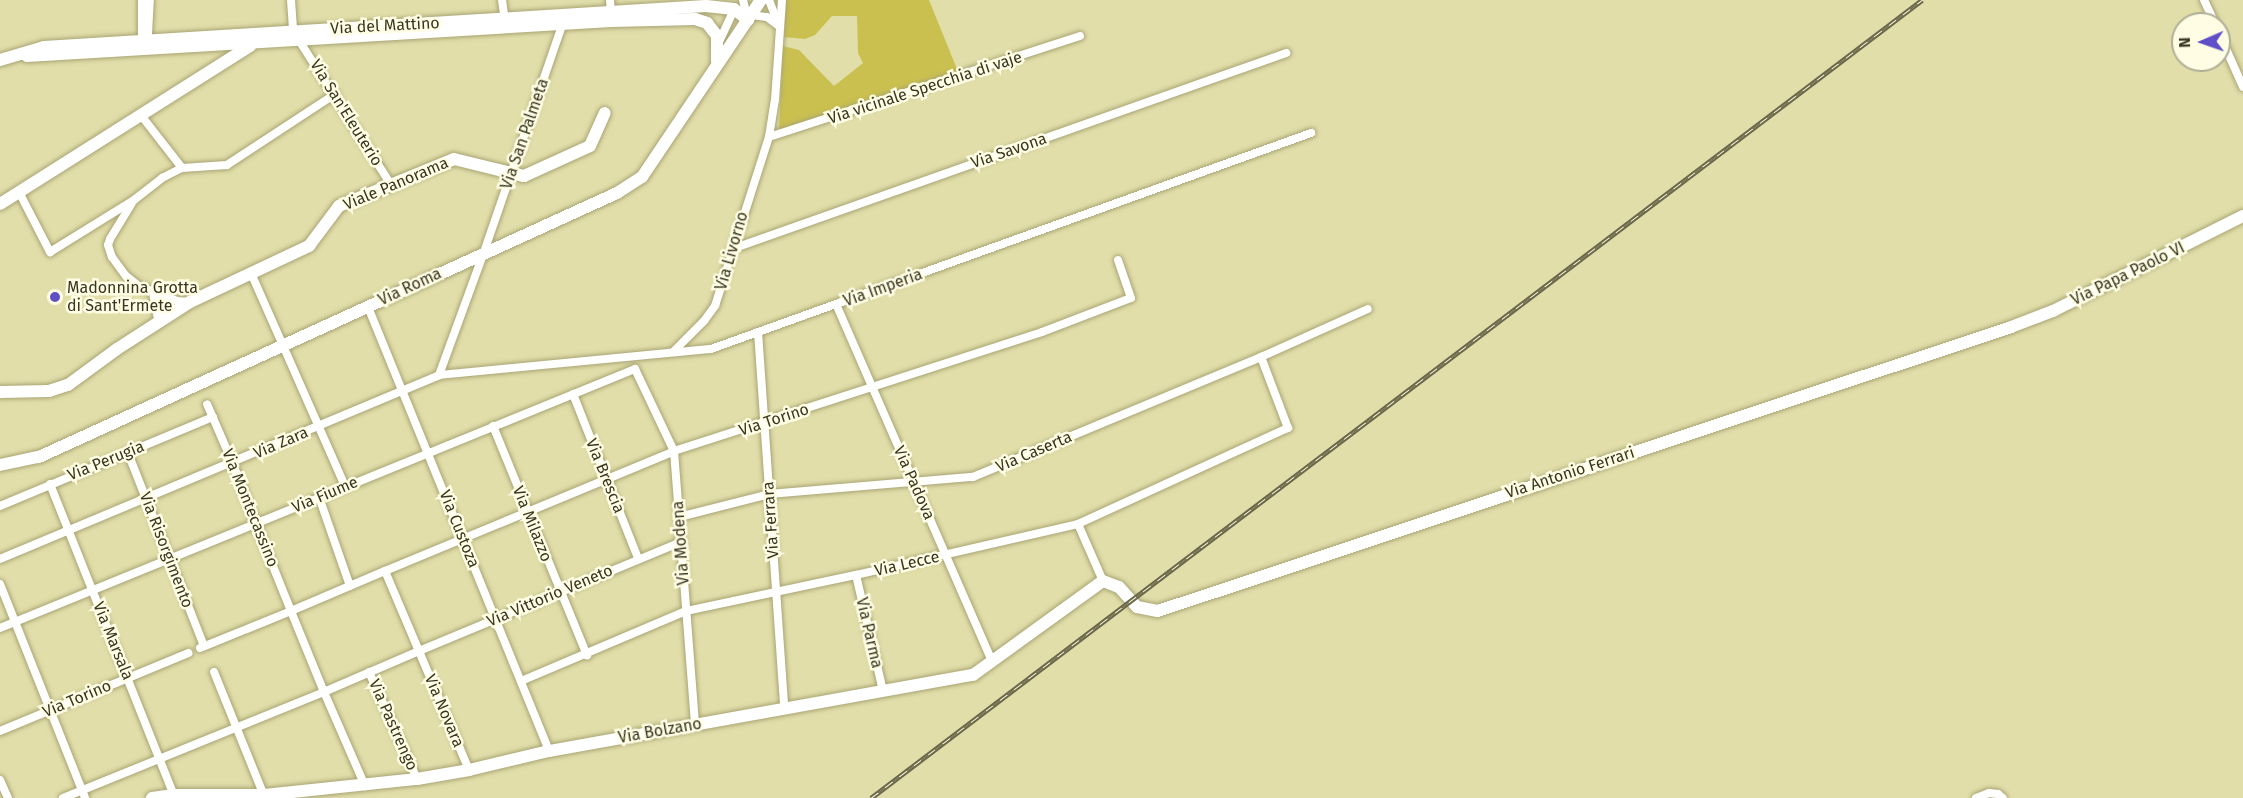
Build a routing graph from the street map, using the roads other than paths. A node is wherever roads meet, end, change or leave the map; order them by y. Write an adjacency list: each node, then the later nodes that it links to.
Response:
1 (142, 0): 11 (street)
2 (150, 0): 11 (street)
3 (291, 0): 15 (street)
4 (502, 0): 13 (street)
5 (761, 0): 10 (street, Via Roma)
6 (769, 0): 14 (street)
7 (781, 2): 14 (street, Via Livorno)
8 (738, 4): 9 (street, Via del Mattino); 10 (street); 20 (street)
9 (610, 11): 12 (street, Via del Mattino); 20 (street, Via del Mattino)
10 (750, 17): 14 (street); 26 (street, Via Roma)
11 (147, 20): 18 (street); 19 (street); 21 (street)
12 (563, 20): 13 (street, Via del Mattino); 34 (street, Via San Palmeta)
13 (505, 24): 15 (street, Via del Mattino)
14 (779, 26): 32 (street, Via Livorno)
15 (297, 36): 17 (street, Via del Mattino); 28 (street, Via San'Eleuterio)
16 (1080, 36): 32 (street, Via vicinale Specchia di vaje)
17 (254, 39): 18 (street, Via del Mattino); 21 (street, Via del Mattino); 30 (street)
18 (171, 40): 21 (street, Via del Mattino)
19 (127, 43): 21 (street, Via del Mattino); 23 (street, Via del Mattino)
20 (718, 44): 26 (street)
21 (142, 46): 23 (street, Via del Mattino)
22 (1286, 53): 40 (street, Via Savona)
23 (19, 56): 24 (street, Via del Mattino)
24 (0, 60)
25 (2231, 60): 27 (street)
26 (717, 62): 41 (street, Via Roma)
27 (2243, 87)
28 (335, 94): 33 (street); 35 (street, Via San'Eleuterio)
29 (605, 113): 34 (street, Viale Panorama)
30 (140, 114): 33 (street); 36 (street)
31 (1311, 134): 46 (street, Via Imperia)
32 (769, 136): 40 (street, Via Livorno)
33 (182, 168): 37 (street)
34 (511, 174): 35 (street, Viale Panorama); 41 (street, Via San Palmeta)
35 (391, 185): 43 (street, Viale Panorama)
36 (20, 192): 37 (street); 38 (street)
37 (134, 200): 44 (street)
38 (0, 204)
39 (2243, 216): 50 (street, Via Papa Paolo VI)
40 (732, 249): 53 (street, Via Livorno)
41 (484, 252): 47 (street, Via Roma); 56 (street)
42 (1118, 261): 57 (street, Via Torino)
43 (251, 273): 45 (street, Viale Panorama); 52 (street)
44 (153, 293): 45 (street); 49 (street)
45 (190, 302): 49 (street, Viale Panorama)
46 (836, 304): 51 (street, Via Imperia); 57 (street, Via Padova)
47 (368, 307): 52 (street, Via Roma); 58 (street, Via Custoza)
48 (1368, 309): 54 (street, Via Caserta)
49 (159, 322): 59 (street, Viale Panorama)
50 (2011, 327): 92 (street, Via Antonio Ferrari)
51 (758, 332): 53 (street, Via Imperia); 63 (street, Via Ferrara)
52 (285, 346): 65 (street); 70 (street, Via Roma)
53 (672, 353): 56 (street, Via Imperia)
54 (1261, 357): 72 (street, Via Caserta); 82 (street, Via Lecce)
55 (635, 369): 60 (street, Via Fiume); 67 (street, Via Modena)
56 (439, 375): 58 (street, Via Zara)
57 (872, 388): 63 (street, Via Torino); 72 (street, Via Padova)
58 (402, 391): 65 (street, Via Zara); 66 (street, Via Custoza)
59 (0, 392)
60 (573, 394): 64 (street, Via Fiume); 71 (street, Via Brescia)
61 (207, 404): 62 (street, Via Montecassino)
62 (213, 417): 68 (street, Via Perugia); 69 (street, Via Montecassino)
63 (764, 423): 67 (street, Via Torino); 75 (street, Via Ferrara)
64 (493, 426): 66 (street, Via Fiume); 79 (street, Via Milazzo)
65 (319, 427): 69 (street, Via Zara); 74 (street)
66 (428, 452): 74 (street, Via Fiume); 84 (street, Via Custoza)
67 (674, 452): 71 (street, Via Torino); 80 (street, Via Modena)
68 (128, 453): 73 (street, Via Perugia); 77 (street, Via Risorgimento)
69 (233, 464): 77 (street, Via Zara); 81 (street, Via Montecassino)
70 (0, 465)
71 (607, 480): 79 (street, Via Torino); 87 (street, Via Brescia)
72 (913, 482): 75 (street, Via Caserta); 86 (street, Via Padova)
73 (50, 484): 78 (street, Via Perugia); 83 (street, Via Marsala)
74 (345, 486): 76 (street, Via Fiume)
75 (769, 494): 80 (street, Via Caserta); 97 (street, Via Ferrara)
76 (319, 497): 81 (street, Via Fiume); 94 (street)
77 (146, 500): 83 (street, Via Zara); 89 (street, Via Risorgimento)
78 (0, 506)
79 (528, 514): 84 (street, Via Torino); 96 (street, Via Milazzo)
80 (679, 516): 85 (street, Via Modena)
81 (256, 524): 89 (street, Via Fiume); 98 (street, Via Montecassino)
82 (1078, 524): 86 (street, Via Lecce); 92 (street)
83 (70, 531): 88 (street, Via Zara); 95 (street, Via Marsala)
84 (463, 539): 90 (street, Via Torino); 100 (street, Via Custoza)
85 (681, 542): 87 (street, Via Vittorio Veneto); 99 (street, Via Modena)
86 (945, 555): 91 (street, Via Lecce); 106 (street, Via Padova)
87 (638, 558): 96 (street, Via Vittorio Veneto)
88 (0, 559)
89 (170, 560): 95 (street, Via Fiume); 98 (street, Via Risorgimento)
90 (385, 571): 94 (street, Via Torino); 103 (street, Via Novara)
91 (856, 575): 97 (street, Via Lecce); 111 (street, Via Parma)
92 (1103, 580): 106 (street, Via Bolzano)
93 (0, 584): 101 (street)
94 (350, 586): 98 (street, Via Torino)
95 (93, 591): 101 (street, Via Fiume); 109 (street, Via Marsala)
96 (559, 591): 100 (street, Via Vittorio Veneto); 105 (street, Via Milazzo)
97 (776, 592): 99 (street, Via Lecce); 113 (street, Via Ferrara)
98 (291, 611): 112 (street, Via Montecassino)
99 (686, 611): 105 (street, Via Lecce); 115 (street, Via Modena)
100 (495, 619): 103 (street, Via Vittorio Veneto); 110 (street, Via Custoza)
101 (15, 622): 102 (street, Via Fiume); 114 (street)
102 (0, 628)
103 (419, 651): 108 (street, Via Vittorio Veneto); 120 (street, Via Novara)
104 (188, 653): 109 (street, Via Torino)
105 (586, 655): 110 (street, Via Lecce)
106 (992, 661): 111 (street, Via Bolzano)
107 (214, 672): 116 (street)
108 (369, 672): 112 (street, Via Vittorio Veneto); 121 (street, Via Pastrengo)
109 (128, 677): 114 (street, Via Torino); 119 (street, Via Marsala)
110 (521, 681): 118 (street, Via Custoza)
111 (883, 691): 113 (street, Via Bolzano)
112 (324, 692): 116 (street); 123 (street)
113 (784, 708): 115 (street, Via Bolzano)
114 (51, 710): 117 (street, Via Torino); 124 (street)
115 (695, 726): 118 (street, Via Bolzano)
116 (237, 728): 119 (street); 126 (street)
117 (0, 731)
118 (549, 751): 120 (street, Via Bolzano)
119 (161, 760): 124 (street); 125 (street, Via Marsala)
120 (469, 770): 121 (street, Via Bolzano)
121 (417, 779): 123 (street, Via Bolzano)
122 (0, 780): 127 (street)
123 (365, 786): 126 (street, Via Bolzano)
124 (83, 794): 128 (street)
125 (174, 796): 126 (street, Via Bolzano); 129 (street, Via Bolzano)
126 (264, 796)
127 (8, 798)
128 (63, 798)
129 (152, 798)
130 (1976, 798): 131 (street)
131 (2003, 798)

